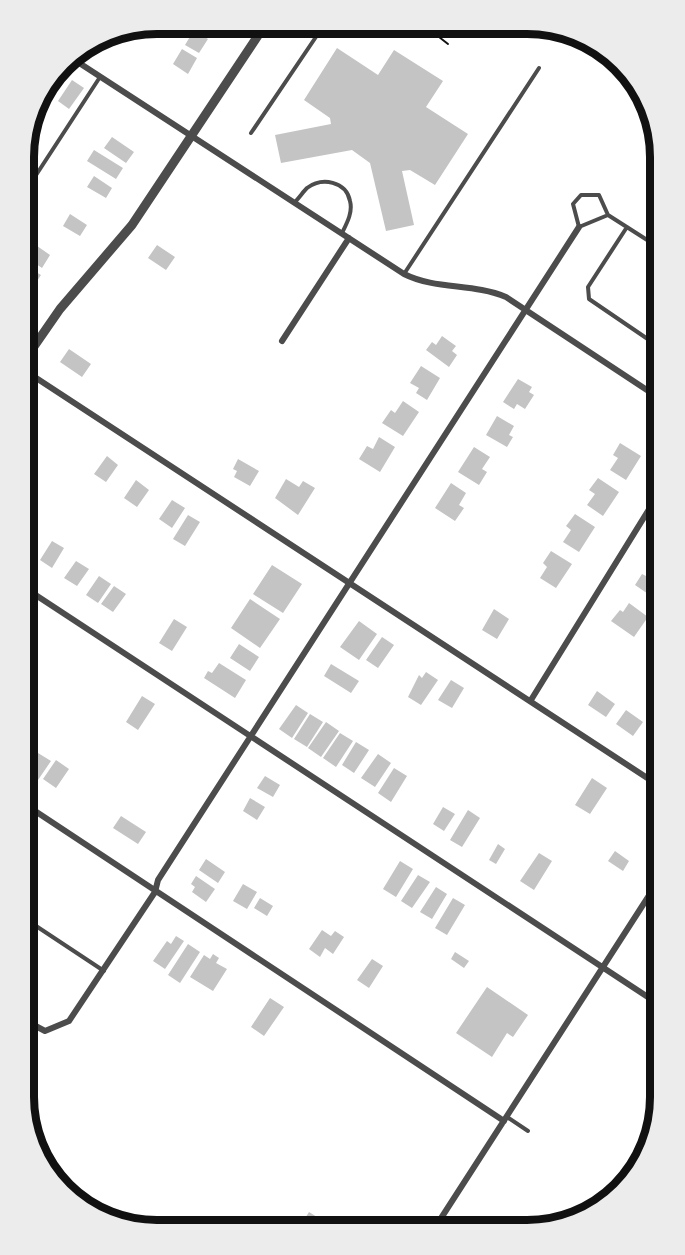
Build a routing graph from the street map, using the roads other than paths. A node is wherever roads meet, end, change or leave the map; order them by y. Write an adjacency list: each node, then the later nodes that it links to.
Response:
1 (259, 34): 7 (street)
2 (318, 34): 6 (lane)
3 (79, 63): 5 (street)
4 (539, 68): 16 (lane)
5 (100, 77): 7 (street); 8 (lane)
6 (251, 133)
7 (192, 136): 9 (street); 20 (street)
8 (34, 178)
9 (294, 203): 13 (street); 13 (lane)
10 (608, 215): 11 (lane); 11 (lane); 12 (lane)
11 (579, 227): 17 (street)
12 (627, 227): 15 (lane); 19 (lane)
13 (342, 234): 14 (street)
14 (349, 238): 16 (street); 18 (street)
15 (650, 241)
16 (404, 274): 17 (street)
17 (526, 310): 22 (street); 24 (street)
18 (282, 341)
19 (650, 341)
20 (34, 346)
21 (34, 377): 24 (street)
22 (650, 392)
23 (650, 508): 26 (street)
24 (350, 581): 26 (street); 27 (street)
25 (34, 594): 27 (street)
26 (531, 700): 28 (street)
27 (250, 736): 30 (street); 33 (street)
28 (650, 780)
29 (34, 810): 30 (street)
30 (155, 892): 34 (street); 37 (street)
31 (650, 894): 33 (street)
32 (34, 925): 34 (lane)
33 (602, 968): 35 (street); 37 (street)
34 (104, 971): 36 (street)
35 (650, 999)
36 (34, 1025)
37 (505, 1119): 38 (lane); 39 (street)
38 (528, 1131)
39 (440, 1220)

